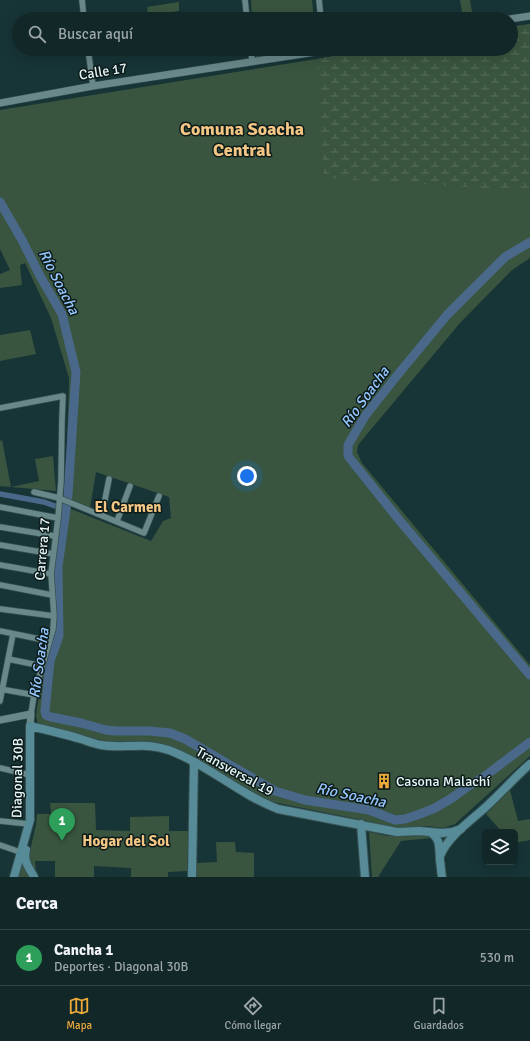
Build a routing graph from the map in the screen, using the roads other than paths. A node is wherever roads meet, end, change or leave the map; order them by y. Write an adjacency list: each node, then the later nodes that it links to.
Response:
1 (82, 0): 4 (street)
2 (245, 0): 5 (street)
3 (319, 0): 6 (street)
4 (83, 12)
5 (246, 12)
6 (320, 12)
7 (530, 16): 8 (street)
8 (518, 18)
9 (89, 56): 13 (street)
10 (252, 56): 12 (street)
11 (283, 56): 12 (street, Calle 17)
12 (252, 61): 13 (street, Calle 17)
13 (93, 86): 14 (street, Calle 17)
14 (1, 101)
15 (0, 408): 20 (street, Carrera 17)
16 (109, 479): 22 (street)
17 (130, 486): 24 (street)
18 (34, 492): 20 (street)
19 (159, 496): 24 (street)
20 (62, 499): 22 (street); 23 (street, Carrera 17)
21 (0, 507): 23 (street)
22 (102, 516): 24 (street)
23 (58, 518): 26 (street, Carrera 17)
24 (117, 522)
25 (0, 527): 26 (street)
26 (55, 536): 28 (street, Carrera 17)
27 (0, 545): 28 (street)
28 (53, 554): 30 (street, Carrera 17)
29 (0, 565): 30 (street)
30 (51, 574): 32 (street, Carrera 17)
31 (0, 585): 32 (street)
32 (52, 595): 34 (street, Carrera 17)
33 (0, 609): 34 (street)
34 (54, 616): 37 (street, Carrera 17)
35 (0, 631): 36 (street)
36 (13, 634): 37 (street); 38 (street)
37 (49, 641): 39 (street, Carrera 17)
38 (8, 659): 39 (street); 40 (street)
39 (42, 666): 41 (street, Carrera 17)
40 (1, 689): 41 (street); 42 (street)
41 (34, 695): 43 (street, Carrera 17)
42 (0, 701)
43 (31, 714): 44 (street); 45 (street, Carrera 17)
44 (0, 720)
45 (33, 727): 46 (main road, Transversal 19); 49 (main road, Diagonal 30B); 56 (main road, Diagonal 30B)
46 (194, 762): 52 (main road, Transversal 19); 60 (main road)
47 (530, 764): 53 (main road)
48 (0, 768): 49 (street)
49 (30, 775): 51 (main road, Diagonal 30B)
50 (0, 821): 51 (street)
51 (29, 824): 56 (main road, Diagonal 30B)
52 (361, 824): 54 (main road, Transversal 19); 61 (main road)
53 (461, 829): 54 (main road, Transversal 19); 57 (main road)
54 (430, 832): 57 (main road)
55 (0, 845): 56 (street)
56 (23, 853): 58 (main road, Diagonal 30B); 59 (main road)
57 (440, 856): 62 (main road)
58 (14, 877)
59 (34, 877)
60 (192, 877)
61 (365, 877)
62 (442, 877)

